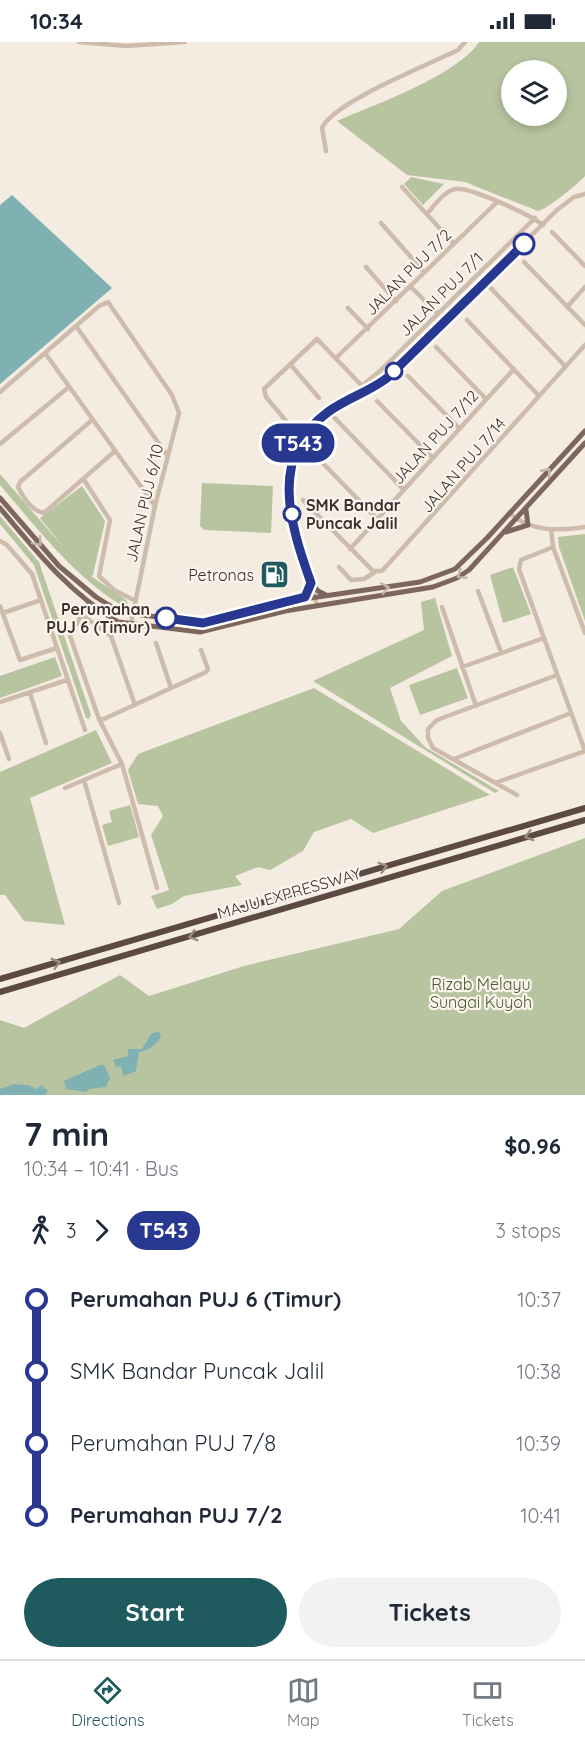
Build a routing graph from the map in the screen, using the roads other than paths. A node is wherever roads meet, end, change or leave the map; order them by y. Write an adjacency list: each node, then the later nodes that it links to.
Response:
1 (79, 42): 2 (street)
2 (185, 42)
3 (465, 42): 4 (street)
4 (326, 151)
5 (402, 187): 8 (street)
6 (585, 194): 11 (street)
7 (496, 203): 8 (street, JALAN PUJ 7/2); 9 (street, JALAN PUJ 7/2); 13 (street, JALAN PUJ 7/2)
8 (427, 214): 13 (street)
9 (535, 218): 11 (street, JALAN PUJ 7/2); 24 (street, JALAN PUJ 7/1)
10 (381, 224): 17 (street)
11 (543, 225): 18 (street)
12 (552, 232): 15 (street)
13 (453, 243): 17 (street, JALAN PUJ 7/2)
14 (525, 262): 22 (street)
15 (585, 266)
16 (366, 267): 21 (street)
17 (424, 272): 19 (street, JALAN PUJ 7/2)
18 (486, 283): 34 (street); 40 (street)
19 (410, 286): 21 (street, JALAN PUJ 7/2); 24 (street)
20 (585, 287): 22 (street)
21 (396, 301): 28 (street, JALAN PUJ 7/2)
22 (567, 307): 26 (street)
23 (348, 308): 28 (street)
24 (438, 314): 37 (street, JALAN PUJ 7/1)
25 (467, 320): 35 (street)
26 (585, 325)
27 (76, 326): 31 (street); 54 (street); 54 (street, JALAN PUJ 6/10)
28 (368, 329): 32 (street, JALAN PUJ 7/2)
29 (585, 345): 34 (street, JALAN PUJ 7/14)
30 (436, 346): 43 (street)
31 (45, 353): 38 (street); 39 (street)
32 (337, 357): 33 (street); 37 (street)
33 (290, 364): 42 (street); 47 (street)
34 (565, 366): 41 (street, JALAN PUJ 7/14)
35 (514, 369): 41 (street); 43 (street, JALAN PUJ 7/12)
36 (408, 376): 48 (street)
37 (362, 386): 40 (street)
38 (69, 387): 46 (street); 51 (street)
39 (0, 392)
40 (368, 392): 45 (street)
41 (539, 396): 74 (street, JALAN PUJ 7/14)
42 (319, 398)
43 (486, 399): 48 (street, JALAN PUJ 7/12)
44 (377, 401): 55 (street)
45 (328, 411): 57 (street); 75 (street)
46 (92, 420): 52 (street); 56 (street)
47 (292, 428)
48 (459, 428): 55 (street, JALAN PUJ 7/12)
49 (585, 430): 63 (main road, one-way to 49)
50 (585, 443): 62 (main road)
51 (0, 444)
52 (115, 451): 56 (street); 60 (street)
53 (312, 452): 64 (street)
54 (167, 455): 60 (street, JALAN PUJ 6/10)
55 (432, 457): 57 (street, JALAN PUJ 7/12)
56 (84, 480): 81 (street)
57 (404, 490): 64 (street, JALAN PUJ 7/12)
58 (0, 498): 86 (main road, one-way to 86)
59 (303, 500): 72 (street)
60 (155, 507): 81 (street, JALAN PUJ 6/10)
61 (0, 508): 82 (main road)
62 (526, 508): 65 (main road); 66 (main road)
63 (509, 513): 65 (street); 77 (main road, one-way to 63)
64 (377, 519): 72 (street, JALAN PUJ 7/12)
65 (516, 519): 66 (street); 69 (main road)
66 (528, 525): 68 (street); 69 (main road)
67 (585, 527): 68 (street)
68 (551, 529): 71 (street)
69 (502, 534): 83 (main road, one-way to 83)
70 (0, 541): 80 (street)
71 (553, 547): 90 (street); 91 (street)
72 (350, 549): 74 (street)
73 (339, 567): 74 (street)
74 (376, 572)
75 (311, 583): 77 (main road); 78 (street); 79 (main road)
76 (478, 591): 95 (street)
77 (327, 595): 78 (main road)
78 (315, 597): 79 (main road); 83 (street)
79 (302, 599): 86 (main road)
80 (41, 600): 88 (street); 93 (street)
81 (134, 600): 86 (street, JALAN PUJ 6/10)
82 (88, 603): 87 (street); 89 (main road)
83 (317, 605): 89 (main road)
84 (0, 606): 88 (street)
85 (442, 607): 96 (street)
86 (132, 613): 89 (street, JALAN PUJ 6/10)
87 (82, 615): 102 (street); 105 (street)
88 (2, 616): 93 (street)
89 (131, 623)
90 (585, 631)
91 (544, 638): 95 (street); 97 (street)
92 (156, 643): 99 (street)
93 (57, 648): 98 (street)
94 (201, 650): 99 (street)
95 (501, 652): 96 (street)
96 (462, 667): 103 (street)
97 (557, 675): 103 (street); 104 (street)
98 (67, 680): 100 (street); 106 (street)
99 (171, 688): 102 (street)
100 (30, 693): 101 (street); 108 (street)
101 (0, 702)
102 (135, 705): 105 (street)
103 (476, 706): 112 (street)
104 (571, 713): 110 (street); 112 (street)
105 (99, 719): 113 (street)
106 (85, 730)
107 (0, 734): 109 (street)
108 (46, 743)
109 (3, 751): 111 (street)
110 (585, 751): 115 (street)
111 (9, 759)
112 (453, 760): 115 (street)
113 (122, 764): 114 (street); 120 (street)
114 (84, 780): 116 (street); 121 (street)
115 (495, 783): 117 (street)
116 (66, 788)
117 (517, 795)
118 (585, 808): 122 (highway, MAJU EXPRESSWAY, one-way to 118)
119 (585, 820): 123 (highway, MAJU EXPRESSWAY, one-way to 123)
120 (157, 888)
121 (119, 903)
122 (0, 979)
123 (0, 992)

